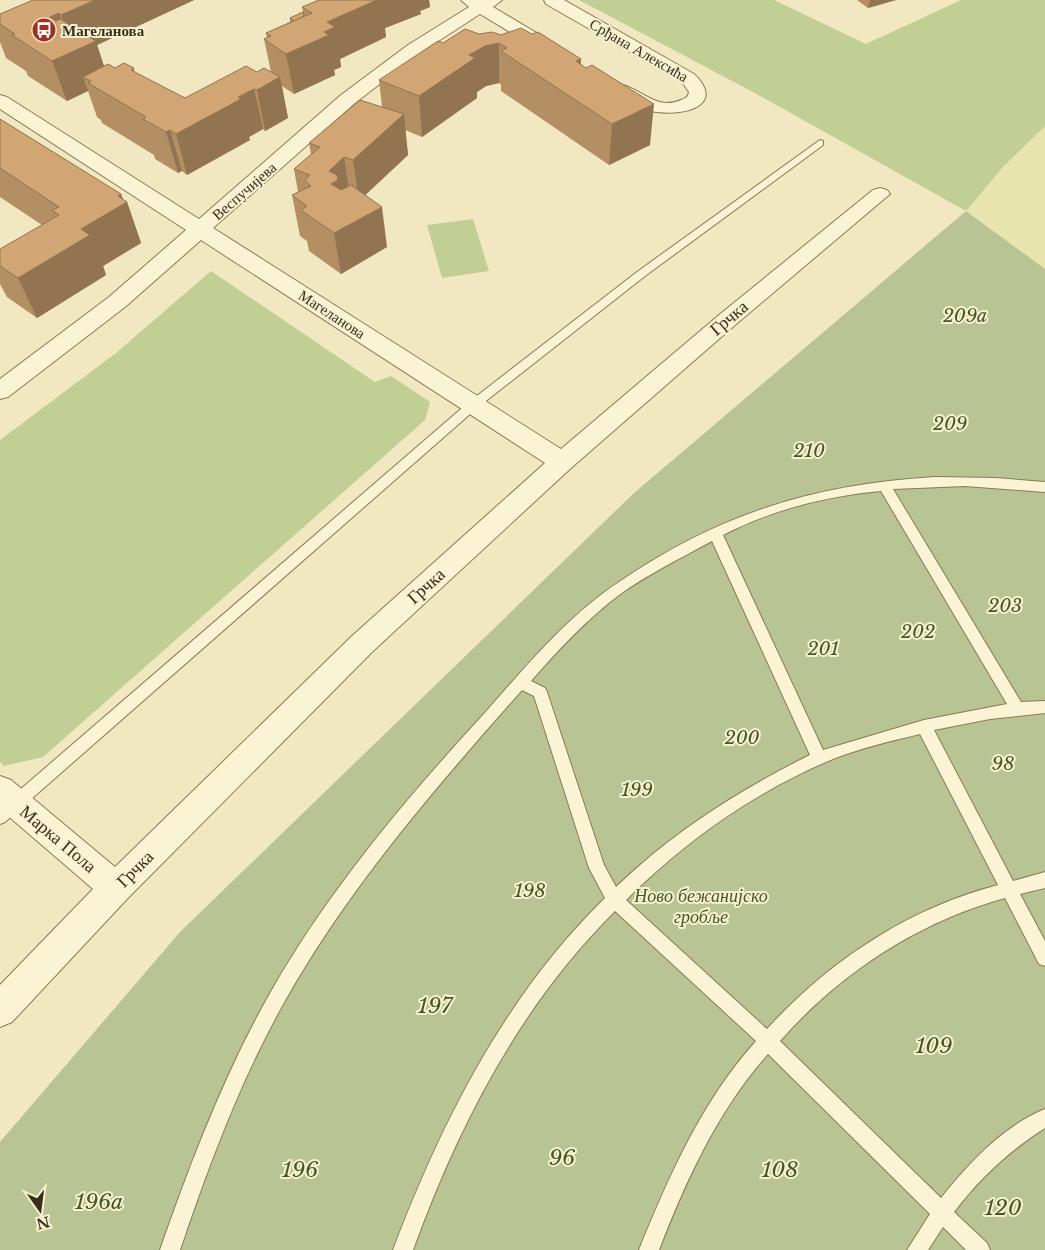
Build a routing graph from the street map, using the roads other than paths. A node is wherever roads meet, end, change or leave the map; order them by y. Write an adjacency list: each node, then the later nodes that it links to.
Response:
1 (552, 0): 4 (street, Срђана Алексића)
2 (481, 2): 3 (street); 8 (street, Веспучијева)
3 (565, 57)
4 (607, 82)
5 (0, 101): 8 (street, Магеланова)
6 (820, 143): 10 (lane)
7 (880, 194): 11 (street, Грчка)
8 (201, 229): 9 (street, Веспучијева); 10 (street, Магеланова)
9 (0, 391)
10 (473, 405): 11 (street, Магеланова); 20 (lane)
11 (562, 462): 23 (street, Грчка)
12 (884, 485): 13 (lane); 14 (lane); 17 (lane)
13 (1045, 488)
14 (715, 533): 15 (lane); 19 (lane)
15 (522, 683): 24 (lane); 30 (lane)
16 (1045, 707): 17 (lane)
17 (1017, 708): 18 (lane)
18 (924, 726): 19 (lane); 22 (lane)
19 (819, 758): 24 (lane)
20 (5, 803): 23 (street, Марка Пола)
21 (1045, 880): 22 (lane)
22 (1009, 887): 25 (lane); 27 (lane)
23 (116, 888): 26 (street, Грчка)
24 (614, 899): 27 (lane); 31 (lane)
25 (1045, 958)
26 (0, 1010)
27 (766, 1040): 29 (lane); 32 (lane)
28 (1045, 1118): 29 (lane)
29 (941, 1212): 33 (lane); 34 (lane)
30 (170, 1250)
31 (403, 1250)
32 (649, 1250)
33 (917, 1250)
34 (980, 1250)

